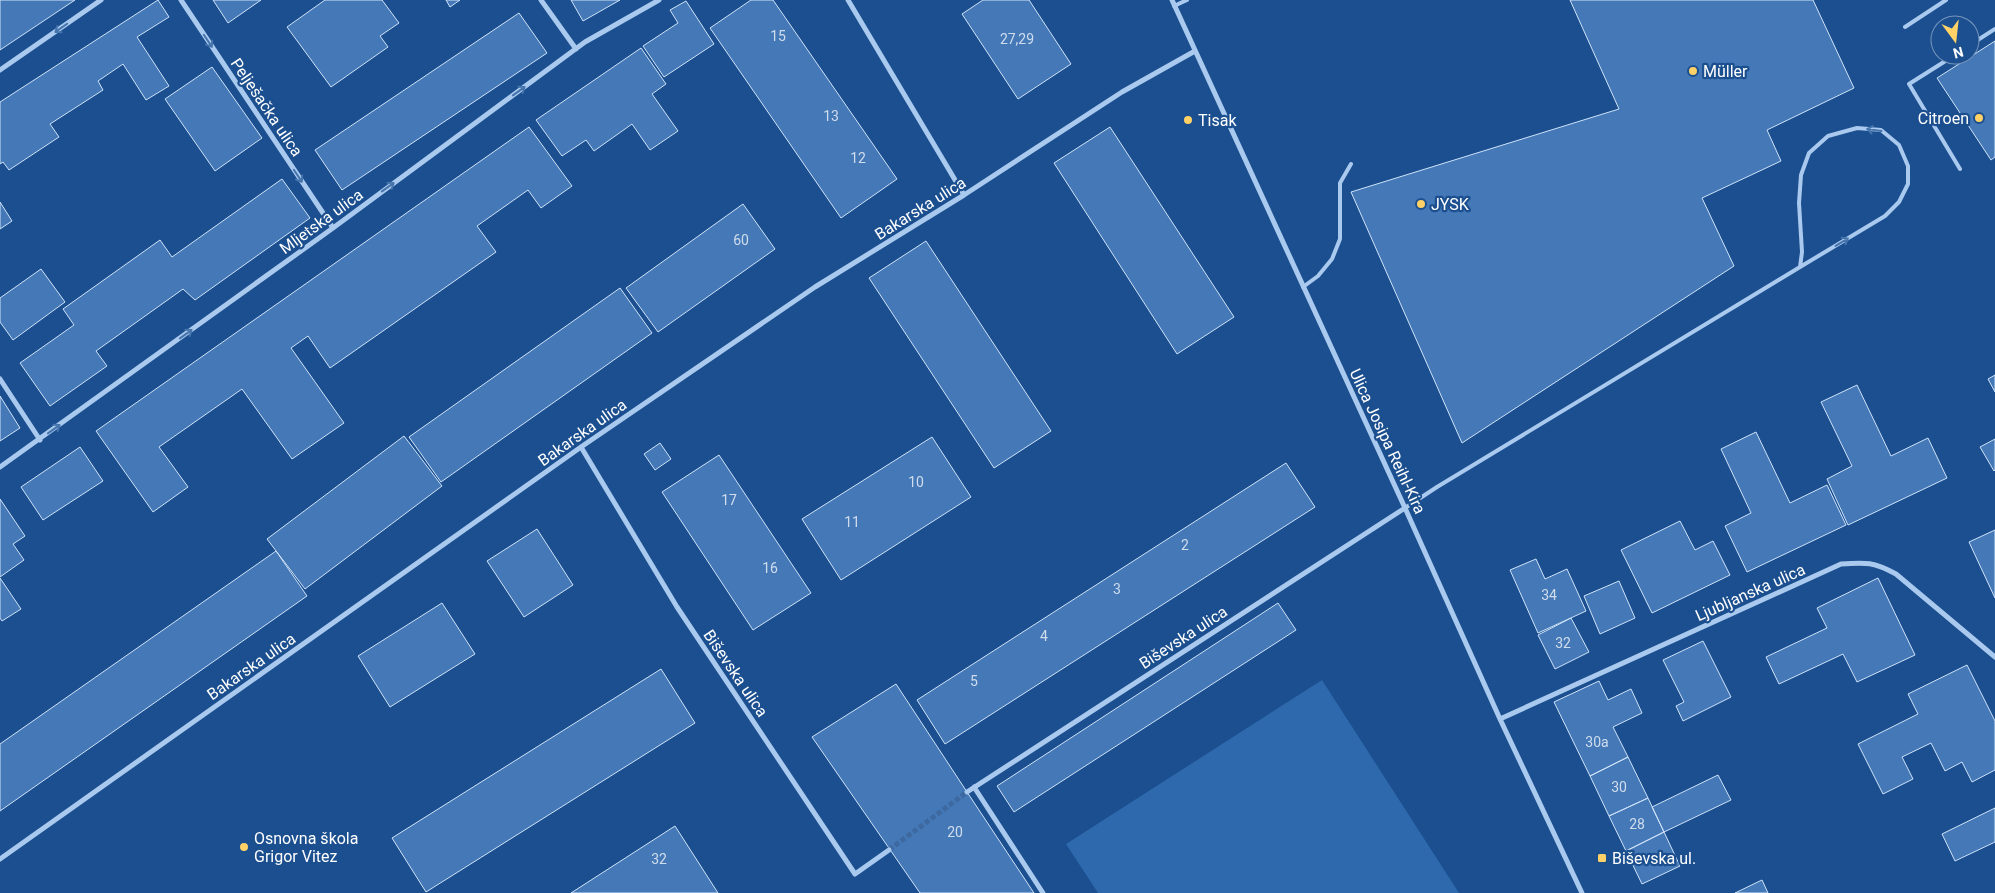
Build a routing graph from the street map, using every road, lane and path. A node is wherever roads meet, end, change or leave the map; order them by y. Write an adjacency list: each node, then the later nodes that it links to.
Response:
1 (101, 0): 16 (street, one-way to 16)
2 (181, 0): 20 (street, Pelješačka ulica, one-way to 20)
3 (541, 0): 13 (street)
4 (659, 0): 13 (street, Mljetska ulica)
5 (848, 0): 19 (street)
6 (1172, 0): 9 (street, Ulica Josipa Reihl-Kira)
7 (1187, 0): 9 (lane)
8 (1946, 0): 10 (lane)
9 (1174, 6): 14 (street, Ulica Josipa Reihl-Kira)
10 (1905, 27)
11 (1995, 29): 12 (lane)
12 (1980, 39)
13 (576, 49): 20 (street, Mljetska ulica, one-way to 13)
14 (1195, 51): 19 (street, Bakarska ulica); 22 (street, Ulica Josipa Reihl-Kira)
15 (1939, 65): 18 (lane)
16 (0, 70)
17 (1351, 164): 22 (lane)
18 (1960, 169)
19 (964, 195): 25 (street, Bakarska ulica)
20 (333, 228): 24 (street, Mljetska ulica, one-way to 20)
21 (1800, 267): 21 (lane, one-way to 21); 27 (lane)
22 (1304, 287): 27 (street, Ulica Josipa Reihl-Kira)
23 (0, 379): 24 (street)
24 (40, 440): 26 (street, Mljetska ulica)
25 (581, 447): 32 (street, Biševska ulica); 33 (street, Bakarska ulica)
26 (0, 467)
27 (1405, 508): 29 (street, Ulica Josipa Reihl-Kira); 30 (street, Biševska ulica)
28 (1995, 657): 29 (street, Ljubljanska ulica)
29 (1500, 719): 35 (street, Ulica Josipa Reihl-Kira)
30 (974, 787): 31 (street, Biševska ulica); 34 (street)
31 (967, 792)
32 (888, 850)
33 (0, 859)
34 (1043, 893)
35 (1582, 893)

